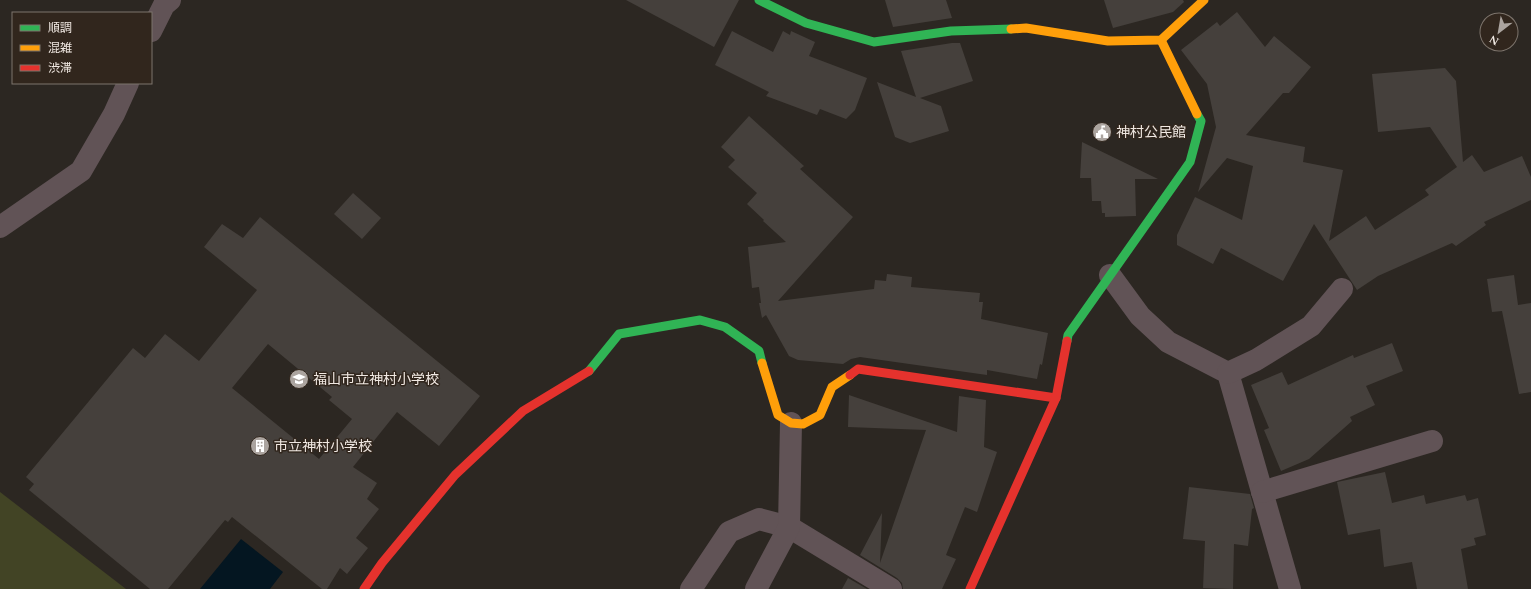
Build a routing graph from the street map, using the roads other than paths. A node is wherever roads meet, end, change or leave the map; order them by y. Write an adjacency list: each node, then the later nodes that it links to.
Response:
1 (170, 0): 4 (street)
2 (759, 0): 5 (street)
3 (1204, 0): 5 (street)
4 (152, 29)
5 (1161, 40): 8 (street)
6 (128, 84): 7 (street)
7 (0, 227)
8 (1110, 276): 10 (street); 11 (street)
9 (1342, 289): 10 (street)
10 (1228, 373): 14 (street)
11 (1056, 398): 12 (street); 20 (street)
12 (791, 423): 15 (street); 16 (street)
13 (1432, 441): 14 (street)
14 (1262, 492): 21 (street)
15 (790, 527): 17 (street); 18 (street); 19 (street)
16 (364, 589)
17 (691, 589)
18 (756, 589)
19 (891, 589)
20 (970, 589)
21 (1290, 589)

